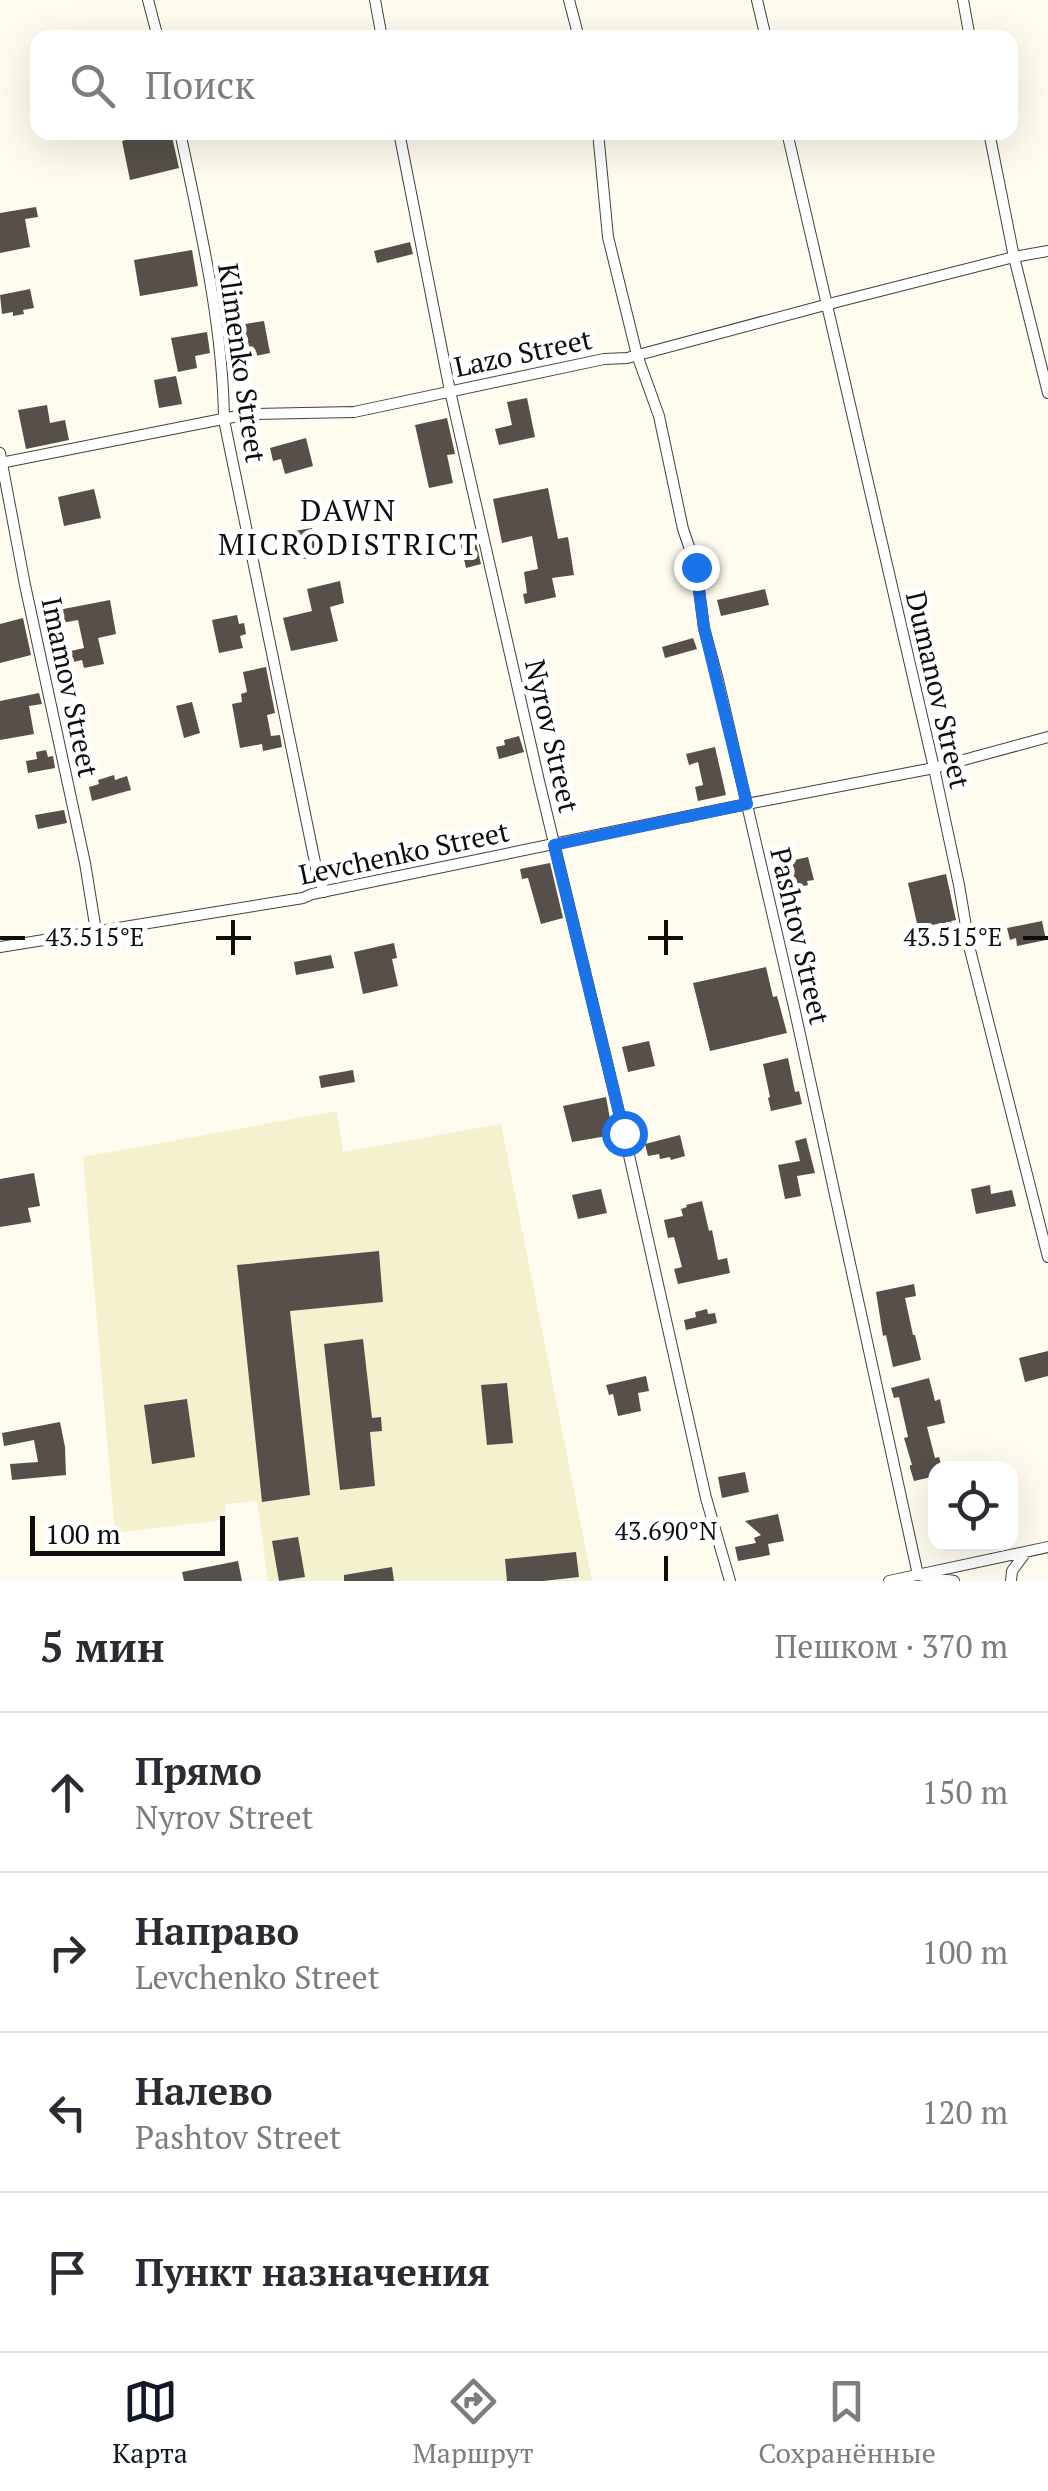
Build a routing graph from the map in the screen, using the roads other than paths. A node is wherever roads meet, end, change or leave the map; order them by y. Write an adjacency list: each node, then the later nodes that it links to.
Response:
1 (148, 0): 6 (street)
2 (375, 0): 7 (street)
3 (569, 0): 8 (street)
4 (758, 0): 9 (street)
5 (963, 0): 10 (street)
6 (156, 30)
7 (381, 30)
8 (577, 30)
9 (764, 30)
10 (969, 30)
11 (182, 140): 22 (street, Klimenko Street)
12 (400, 140): 20 (street, Nyrov Street)
13 (599, 140): 19 (street, Pashtov Street)
14 (789, 140): 18 (street, Dumanov Street)
15 (992, 140): 17 (street)
16 (1048, 252): 17 (street, Lazo Street)
17 (1014, 258): 18 (street, Lazo Street); 21 (street)
18 (825, 305): 19 (street, Lazo Street); 25 (street, Dumanov Street)
19 (637, 355): 20 (street, Lazo Street); 26 (street, Pashtov Street)
20 (450, 391): 22 (street, Lazo Street); 27 (street, Nyrov Street)
21 (1048, 394)
22 (224, 420): 23 (street, Lazo Street); 28 (street, Klimenko Street)
23 (1, 459): 29 (street, Imamov Street)
24 (1048, 738): 25 (street, Levchenko Street)
25 (934, 768): 26 (street, Levchenko Street); 31 (street, Dumanov Street)
26 (747, 804): 27 (street, Levchenko Street); 34 (street, Pashtov Street)
27 (554, 845): 28 (street, Levchenko Street); 35 (street, Nyrov Street)
28 (324, 892): 29 (street, Levchenko Street)
29 (96, 932): 30 (street, Levchenko Street)
30 (0, 947)
31 (1048, 1256)
32 (1048, 1547): 33 (street)
33 (1026, 1552): 34 (street); 38 (street)
34 (918, 1576): 36 (street); 37 (street)
35 (730, 1581)
36 (889, 1581)
37 (954, 1581)
38 (1011, 1581)

